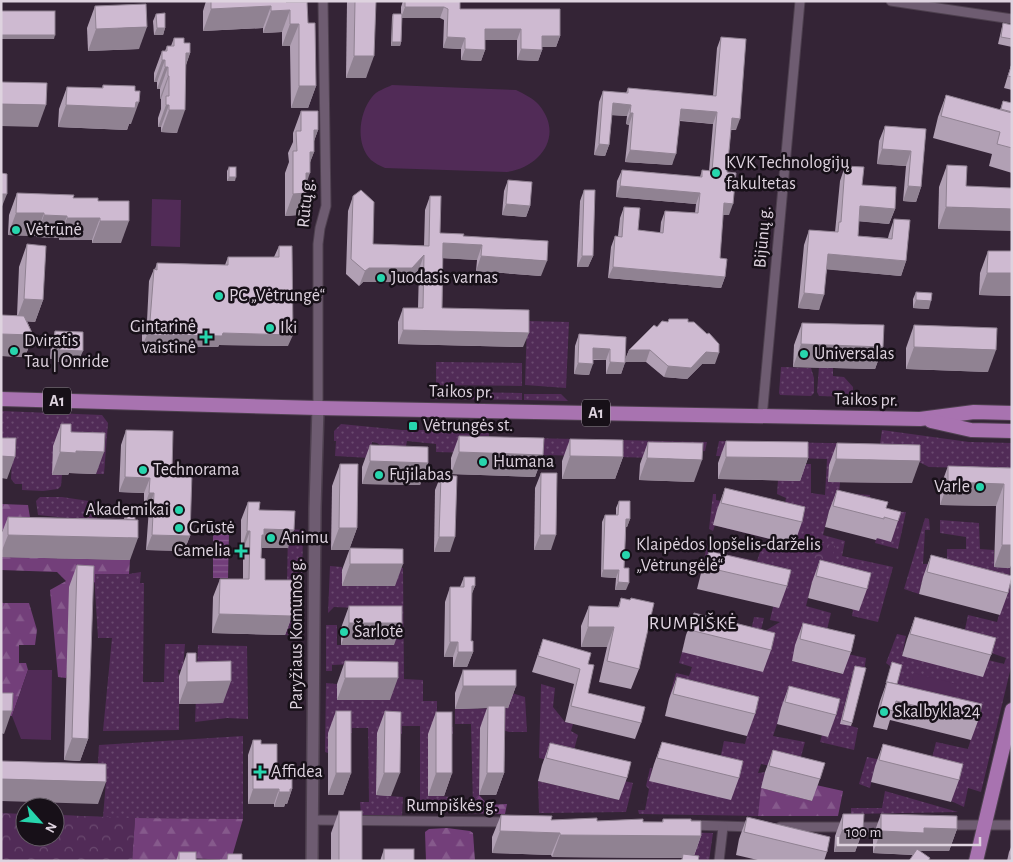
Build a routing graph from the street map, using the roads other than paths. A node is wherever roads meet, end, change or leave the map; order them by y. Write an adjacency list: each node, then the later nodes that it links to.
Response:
1 (323, 1): 6 (street, Rūtų g.)
2 (800, 1): 8 (street, Bijūnų g.)
3 (891, 1): 4 (street)
4 (1012, 19)
5 (1, 399): 6 (main road, Taikos pr. / A1)
6 (318, 408): 8 (main road, Taikos pr. / A1); 14 (street, Paryžiaus Komunos g.)
7 (1012, 413): 9 (main road, Taikos pr. / A1)
8 (762, 417): 9 (main road, Taikos pr. / A1)
9 (920, 419): 10 (main road, Taikos pr. / A1)
10 (995, 430): 11 (main road, Taikos pr. / A1); 12 (main road)
11 (1012, 431)
12 (1012, 437)
13 (1012, 710): 17 (main road)
14 (312, 820): 15 (street, Rumpiškės g.); 22 (street, Paryžiaus Komunos g.)
15 (516, 822)
16 (677, 825): 20 (street)
17 (984, 825): 18 (street); 19 (street); 24 (main road)
18 (1012, 825)
19 (936, 826)
20 (723, 827): 21 (street); 23 (street)
21 (898, 827)
22 (312, 861)
23 (719, 861)
24 (976, 861)

